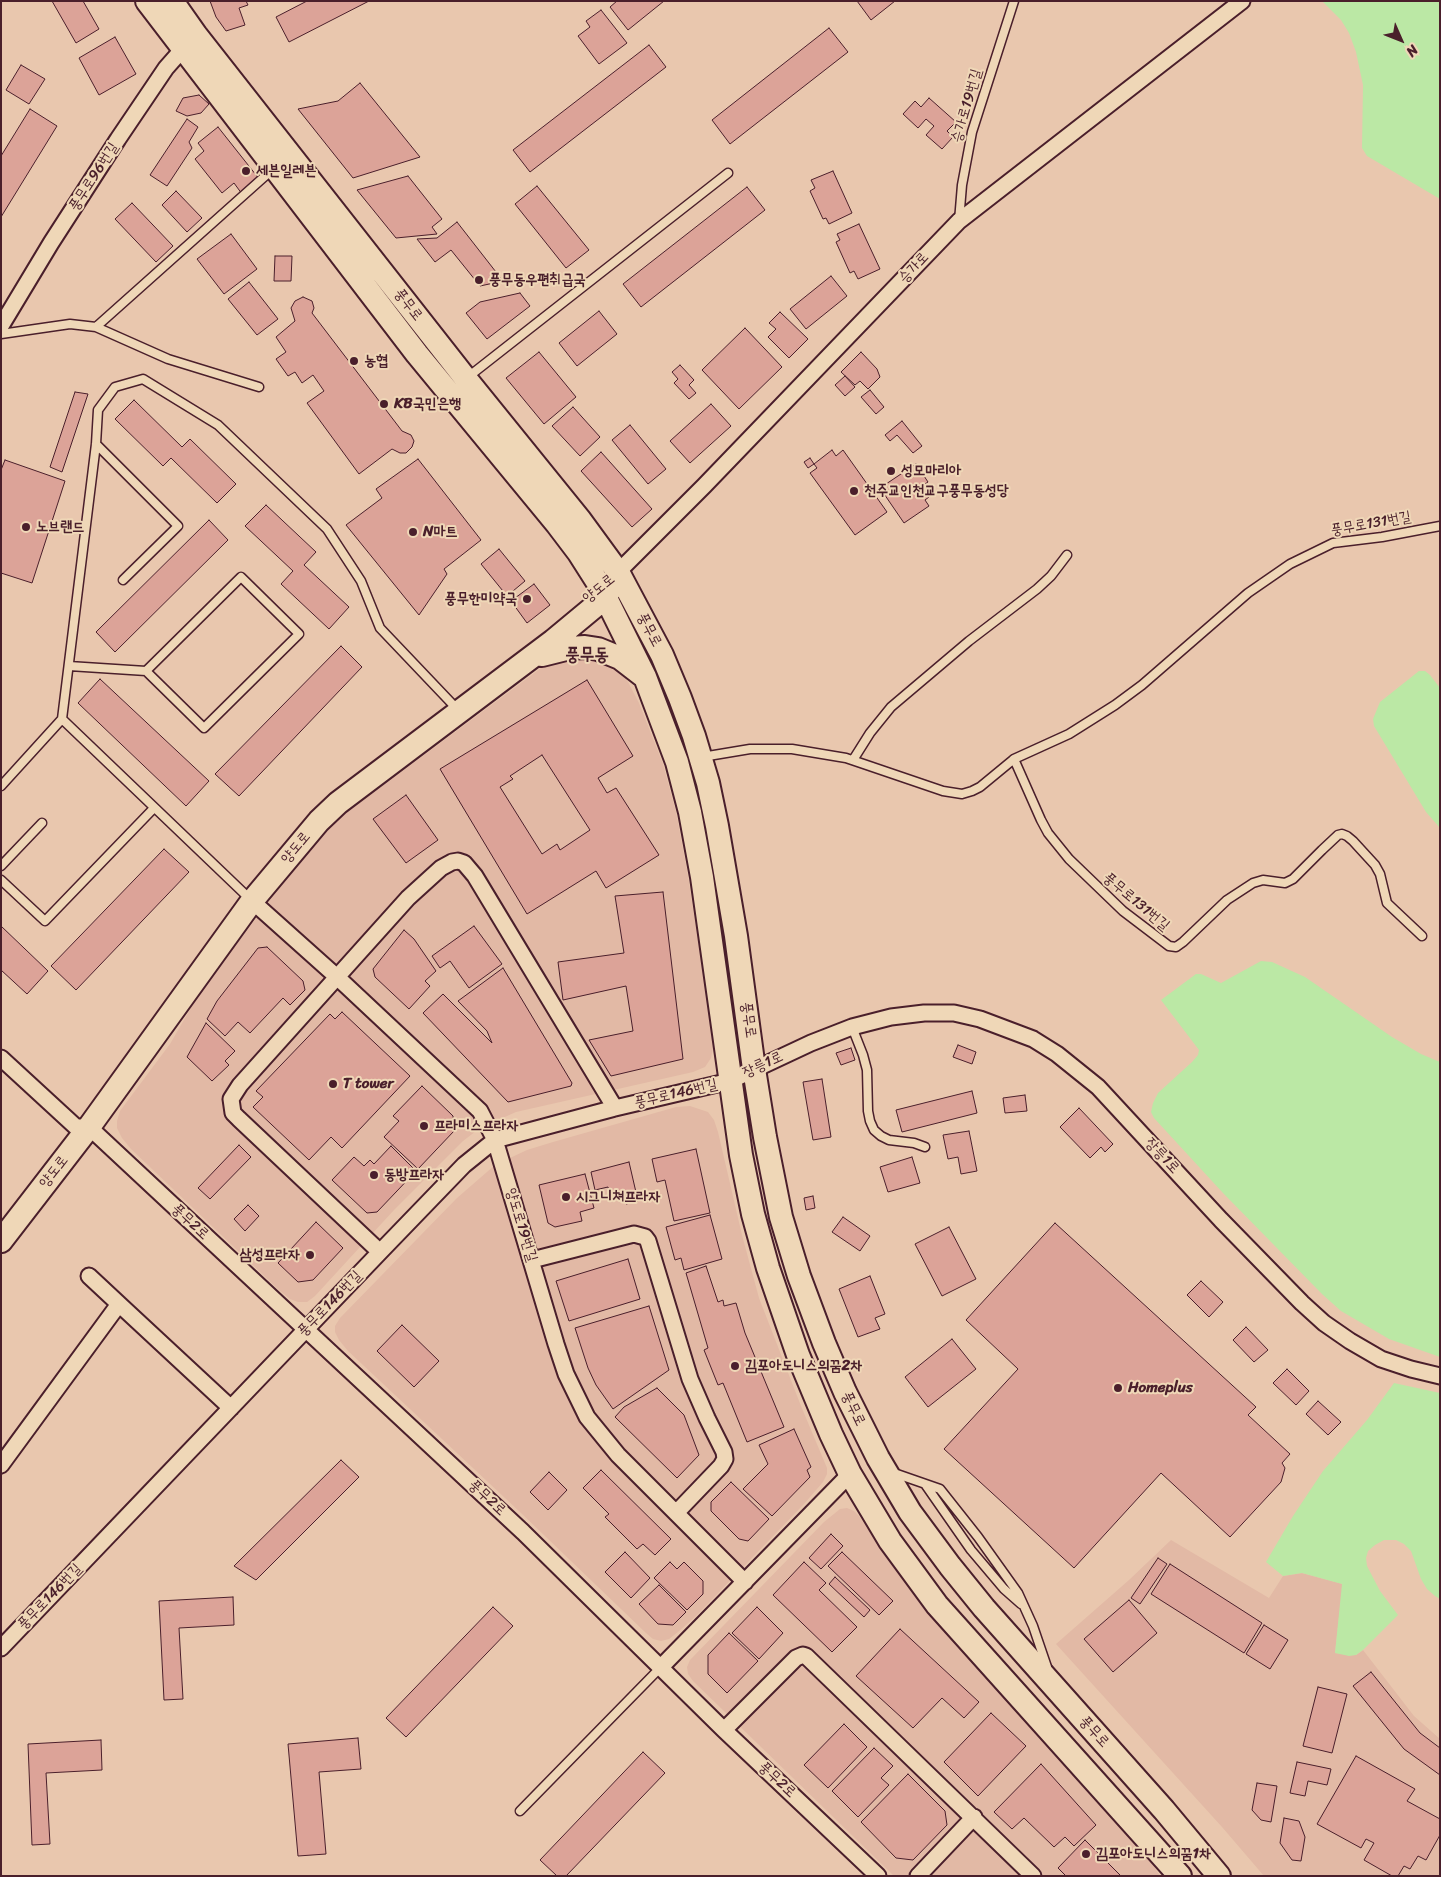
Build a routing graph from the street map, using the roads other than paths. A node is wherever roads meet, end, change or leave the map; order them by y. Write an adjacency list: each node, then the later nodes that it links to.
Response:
1 (147, 1): 5 (street, 풍무로)
2 (172, 1): 5 (street, 풍무로)
3 (1014, 1): 8 (lane, 승가로19번길)
4 (1242, 1): 8 (street, 승가로)
5 (189, 42): 6 (street, 풍무로); 9 (street, 풍무로96번길)
6 (283, 161): 10 (lane); 12 (street, 풍무로)
7 (728, 173): 12 (lane)
8 (959, 221): 17 (street, 승가로)
9 (1, 326)
10 (96, 327): 11 (lane); 13 (lane)
11 (1, 334)
12 (457, 386): 17 (street, 풍무로); 19 (street, 풍무로)
13 (259, 387)
14 (96, 444): 18 (lane); 21 (lane); 24 (lane)
15 (1440, 526): 27 (lane, 풍무로131번길)
16 (1067, 555): 28 (lane)
17 (618, 572): 19 (street, 양도로); 26 (street, 풍무로)
18 (123, 580)
19 (603, 591): 20 (street, 양도로); 23 (street, 풍무로); 24 (street, 양도로)
20 (530, 659): 23 (street); 24 (street, 양도로)
21 (69, 666): 22 (lane); 25 (lane)
22 (146, 671): 22 (lane)
23 (645, 677): 40 (street, 풍무로)
24 (456, 708): 34 (street, 양도로)
25 (62, 719): 29 (lane); 30 (lane)
26 (700, 757): 28 (lane, 풍무로131번길); 39 (street, 풍무로)
27 (1014, 759): 28 (lane, 풍무로131번길); 35 (lane, 풍무로131번길)
28 (853, 760)
29 (1, 786)
30 (154, 808): 33 (lane); 34 (lane)
31 (42, 823): 32 (lane)
32 (1, 866)
33 (1, 880)
34 (249, 898): 36 (street, 양도로19번길); 42 (street, 양도로)
35 (1422, 936)
36 (337, 977): 41 (street); 43 (street, 양도로19번길); 47 (street)
37 (852, 1027): 39 (street, 장릉1로); 44 (lane); 52 (street, 장릉1로)
38 (1, 1058): 42 (street, 풍무2로)
39 (754, 1069): 40 (street, 장릉1로); 55 (street, 풍무로)
40 (730, 1081): 41 (street, 풍무로146번길); 56 (street, 풍무로)
41 (615, 1108): 43 (street, 풍무로146번길)
42 (82, 1127): 45 (street, 양도로); 46 (street, 양도로); 51 (street, 풍무2로)
43 (496, 1140): 47 (street, 풍무로146번길); 48 (street, 양도로19번길)
44 (925, 1147)
45 (1, 1223)
46 (1, 1241)
47 (380, 1252): 51 (street, 풍무로146번길)
48 (532, 1260): 58 (street, 양도로19번길); 58 (street)
49 (89, 1276): 50 (street)
50 (118, 1304): 53 (street); 54 (street)
51 (305, 1330): 53 (street, 풍무로146번길); 62 (street, 풍무2로)
52 (1440, 1376)
53 (231, 1408): 61 (street, 풍무로146번길)
54 (1, 1465)
55 (885, 1470): 57 (lane); 63 (street, 풍무로)
56 (850, 1474): 59 (street); 70 (street, 풍무로)
57 (924, 1484): 60 (lane); 60 (lane)
58 (676, 1513): 59 (street, 양도로19번길)
59 (745, 1582): 62 (street)
60 (1025, 1607): 63 (lane)
61 (1, 1648)
62 (661, 1667): 64 (street, 풍무2로); 65 (lane)
63 (1051, 1684): 71 (street, 풍무로)
64 (724, 1730): 66 (street); 67 (street, 풍무2로)
65 (520, 1811)
66 (974, 1818): 68 (street); 69 (street)
67 (878, 1876)
68 (918, 1876)
69 (1033, 1876)
70 (1180, 1876)
71 (1219, 1876)

